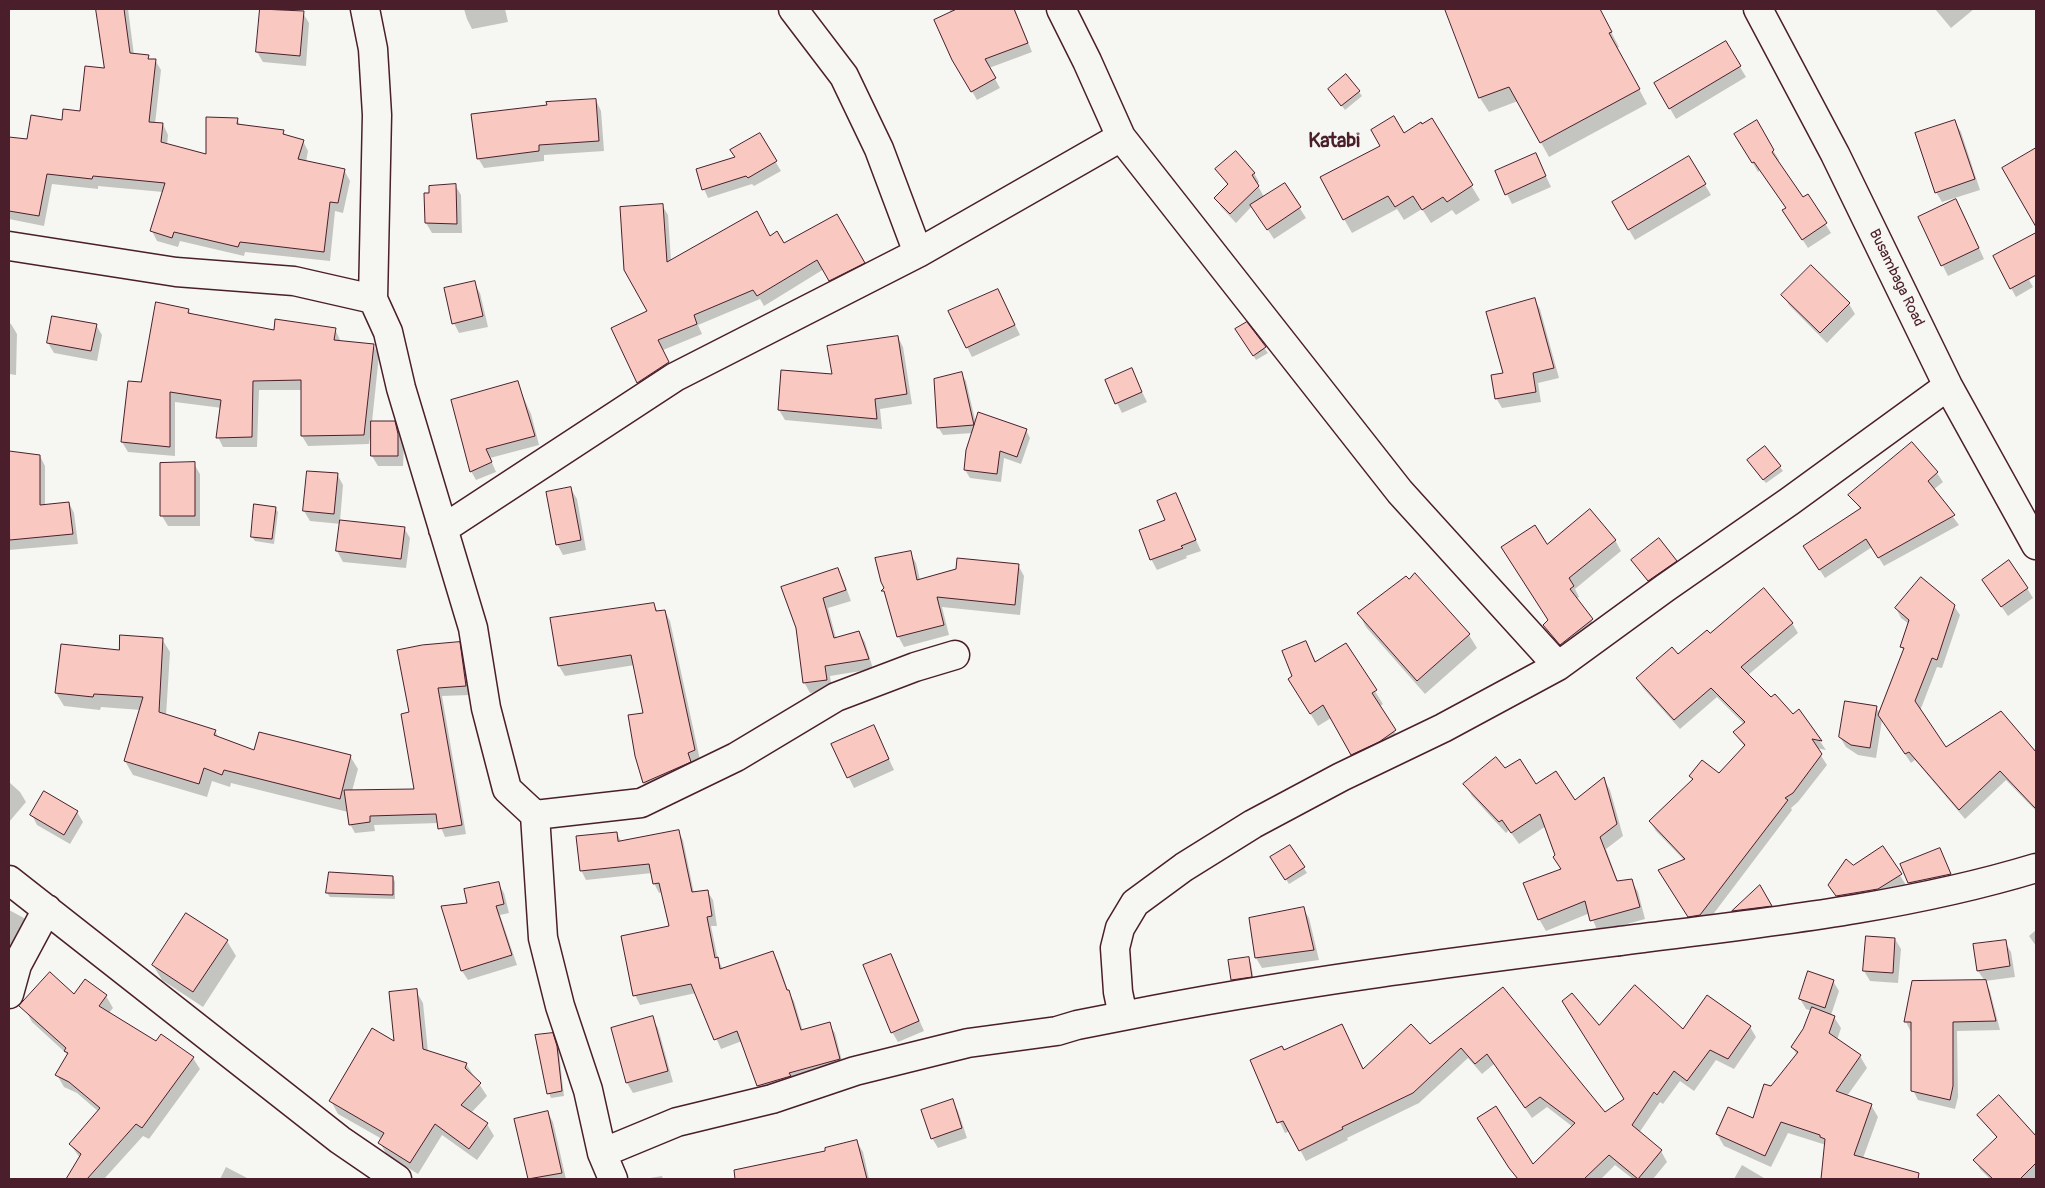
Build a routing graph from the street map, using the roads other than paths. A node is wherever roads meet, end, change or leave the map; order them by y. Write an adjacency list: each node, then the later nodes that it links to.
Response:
1 (365, 9): 8 (street)
2 (793, 9): 7 (street)
3 (1062, 9): 5 (street)
4 (1758, 9): 9 (street, Busambaga Road)
5 (1121, 137): 7 (street); 13 (street)
6 (9, 246): 8 (street)
7 (918, 253): 10 (street)
8 (373, 299): 10 (street)
9 (1948, 386): 11 (street, Busambaga Road); 13 (street)
10 (443, 529): 14 (street)
11 (2036, 545)
12 (955, 655): 14 (street)
13 (1558, 666): 19 (street)
14 (535, 815): 20 (street)
15 (2036, 868): 19 (street)
16 (9, 880): 17 (street)
17 (47, 909): 18 (street); 21 (street)
18 (9, 994)
19 (1123, 1016): 20 (street)
20 (602, 1153): 22 (street)
21 (397, 1179)
22 (613, 1179)

